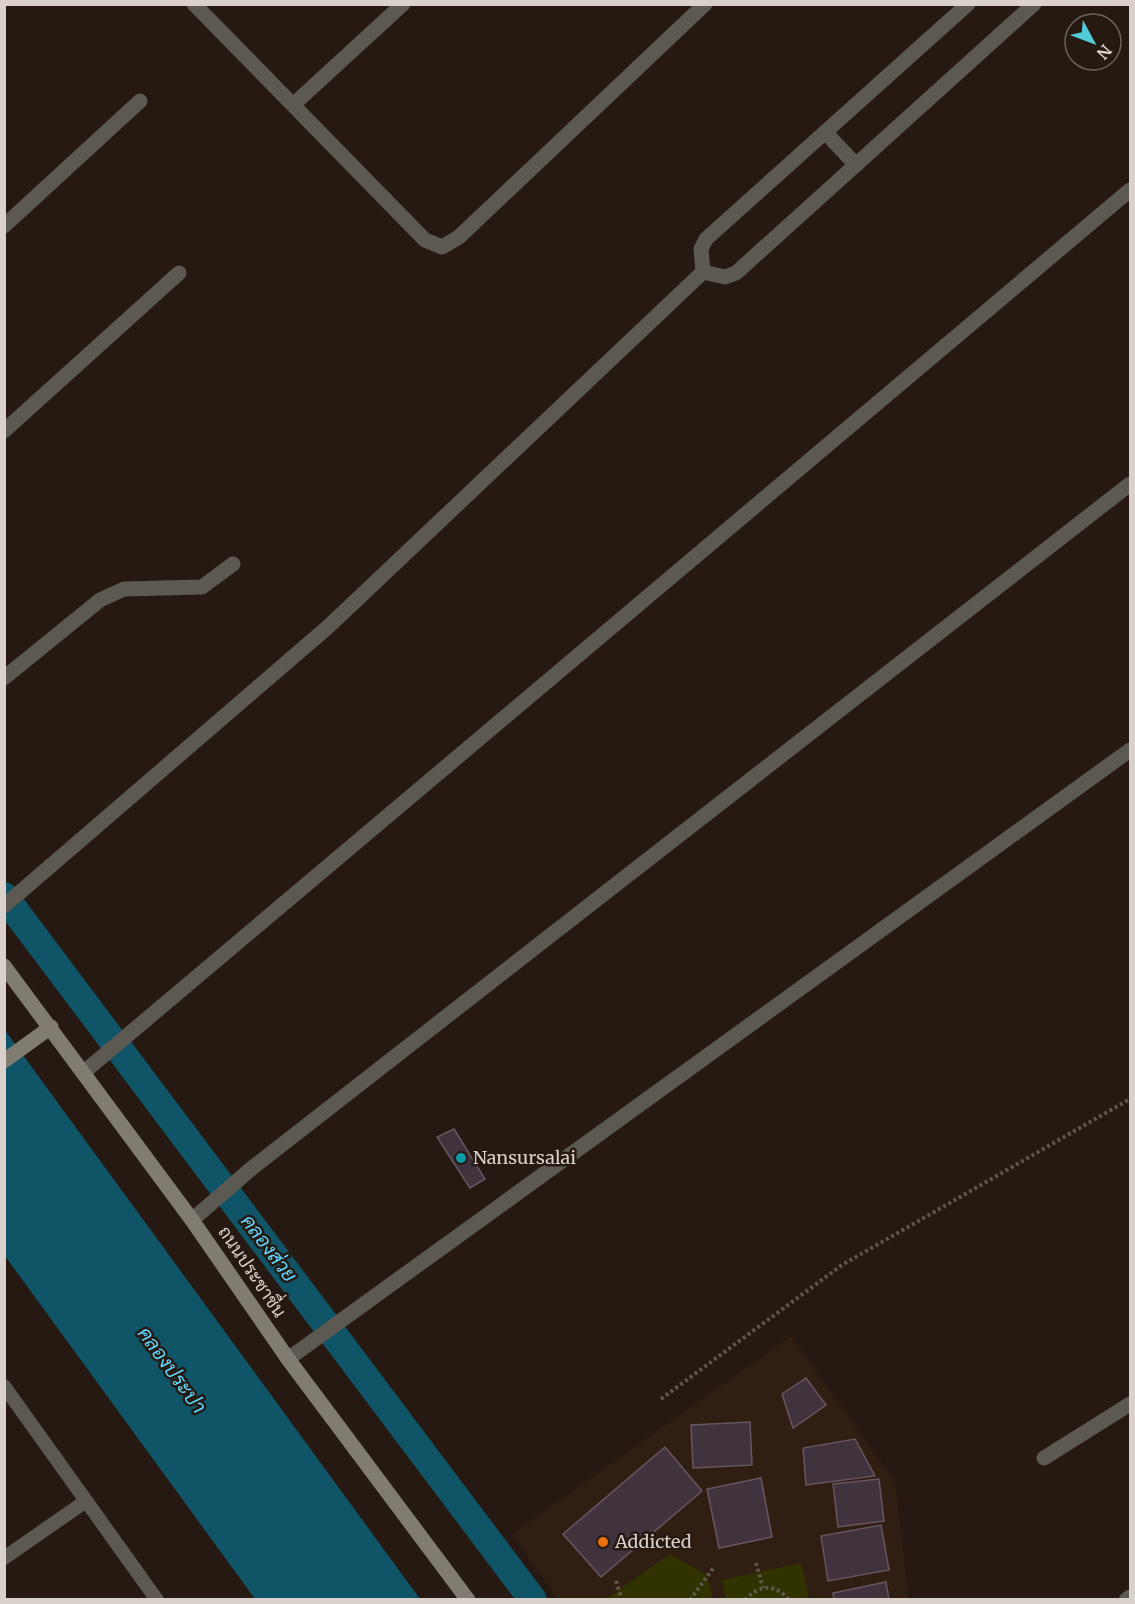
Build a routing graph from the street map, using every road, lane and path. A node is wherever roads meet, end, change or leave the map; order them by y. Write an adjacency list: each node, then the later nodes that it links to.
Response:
1 (194, 4): 7 (street)
2 (403, 4): 7 (street)
3 (705, 4): 7 (street)
4 (968, 4): 8 (street)
5 (1034, 4): 9 (street)
6 (140, 101): 11 (street)
7 (294, 104)
8 (825, 132): 9 (street); 12 (street)
9 (855, 165): 12 (street)
10 (1131, 190): 23 (street)
11 (4, 226)
12 (703, 272): 19 (street)
13 (179, 273): 14 (street)
14 (4, 431)
15 (1131, 484): 25 (street)
16 (233, 564): 17 (street)
17 (4, 678)
18 (1131, 750): 26 (street)
19 (4, 906)
20 (4, 966): 21 (main road, ถนนประชาชื่น)
21 (51, 1027): 22 (main road); 23 (main road, ถนนประชาชื่น)
22 (4, 1061)
23 (84, 1072): 25 (main road, ถนนประชาชื่น)
24 (1131, 1099): 28 (path)
25 (192, 1220): 26 (main road, ถนนประชาชื่น)
26 (288, 1359): 39 (main road, ถนนประชาชื่น)
27 (4, 1386): 31 (lane)
28 (661, 1399)
29 (1131, 1404): 30 (street)
30 (1044, 1458)
31 (86, 1501): 32 (lane); 38 (lane)
32 (4, 1558)
33 (756, 1563): 36 (path)
34 (714, 1567): 41 (path)
35 (616, 1581): 40 (path)
36 (763, 1588): 42 (path); 43 (path)
37 (1131, 1597): 44 (street)
38 (157, 1599)
39 (468, 1599)
40 (622, 1599)
41 (690, 1599)
42 (746, 1599)
43 (789, 1599)
44 (1126, 1599)

